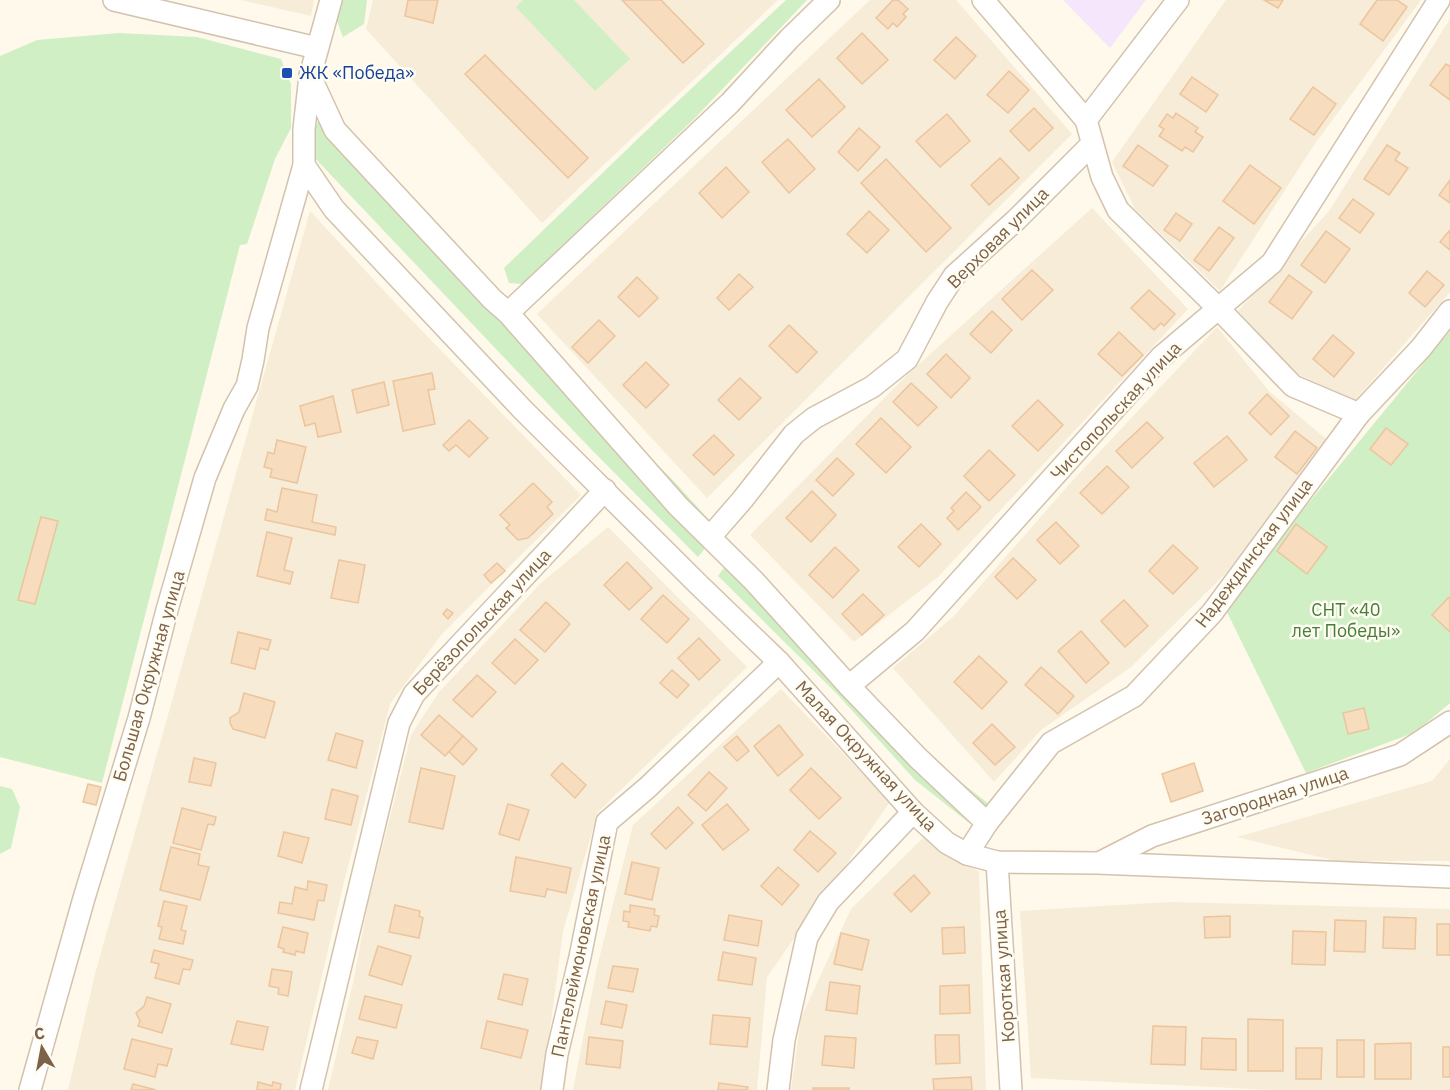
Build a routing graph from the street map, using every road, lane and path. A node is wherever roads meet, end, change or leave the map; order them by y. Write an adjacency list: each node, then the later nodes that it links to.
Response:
1 (114, 0): 7 (street)
2 (330, 0): 7 (street, Большая Окружная улица)
3 (829, 0): 14 (street)
4 (983, 0): 9 (street)
5 (1178, 0): 9 (street)
6 (1439, 0): 12 (street, Чистопольская улица)
7 (317, 48): 8 (street, Большая Окружная улица)
8 (310, 76): 11 (street, Большая Окружная улица); 14 (street)
9 (1086, 120): 10 (street)
10 (1092, 144): 12 (street); 17 (street, Верховая улица)
11 (304, 165): 16 (street); 27 (street, Большая Окружная улица)
12 (1219, 309): 15 (street); 19 (street, Чистопольская улица)
13 (1450, 311): 15 (street, Надеждинская улица)
14 (508, 313): 17 (street)
15 (1359, 414): 22 (street, Надеждинская улица)
16 (605, 490): 18 (street, Малая Окружная улица); 28 (street, Берёзопольская улица)
17 (710, 537): 19 (street)
18 (779, 662): 21 (street, Малая Окружная улица); 29 (street, Пантелеймоновская улица)
19 (849, 686): 22 (street)
20 (1450, 722): 25 (street, Загородная улица)
21 (913, 812): 23 (street, Малая Окружная улица); 30 (street)
22 (987, 823): 23 (street, Надеждинская улица)
23 (967, 854): 24 (street, Малая Окружная улица)
24 (997, 862): 25 (street, Малая Окружная улица); 31 (street, Короткая улица)
25 (1097, 863): 26 (street, Малая Окружная улица)
26 (1450, 877)
27 (30, 1090)
28 (311, 1090)
29 (552, 1090)
30 (778, 1090)
31 (1011, 1090)

